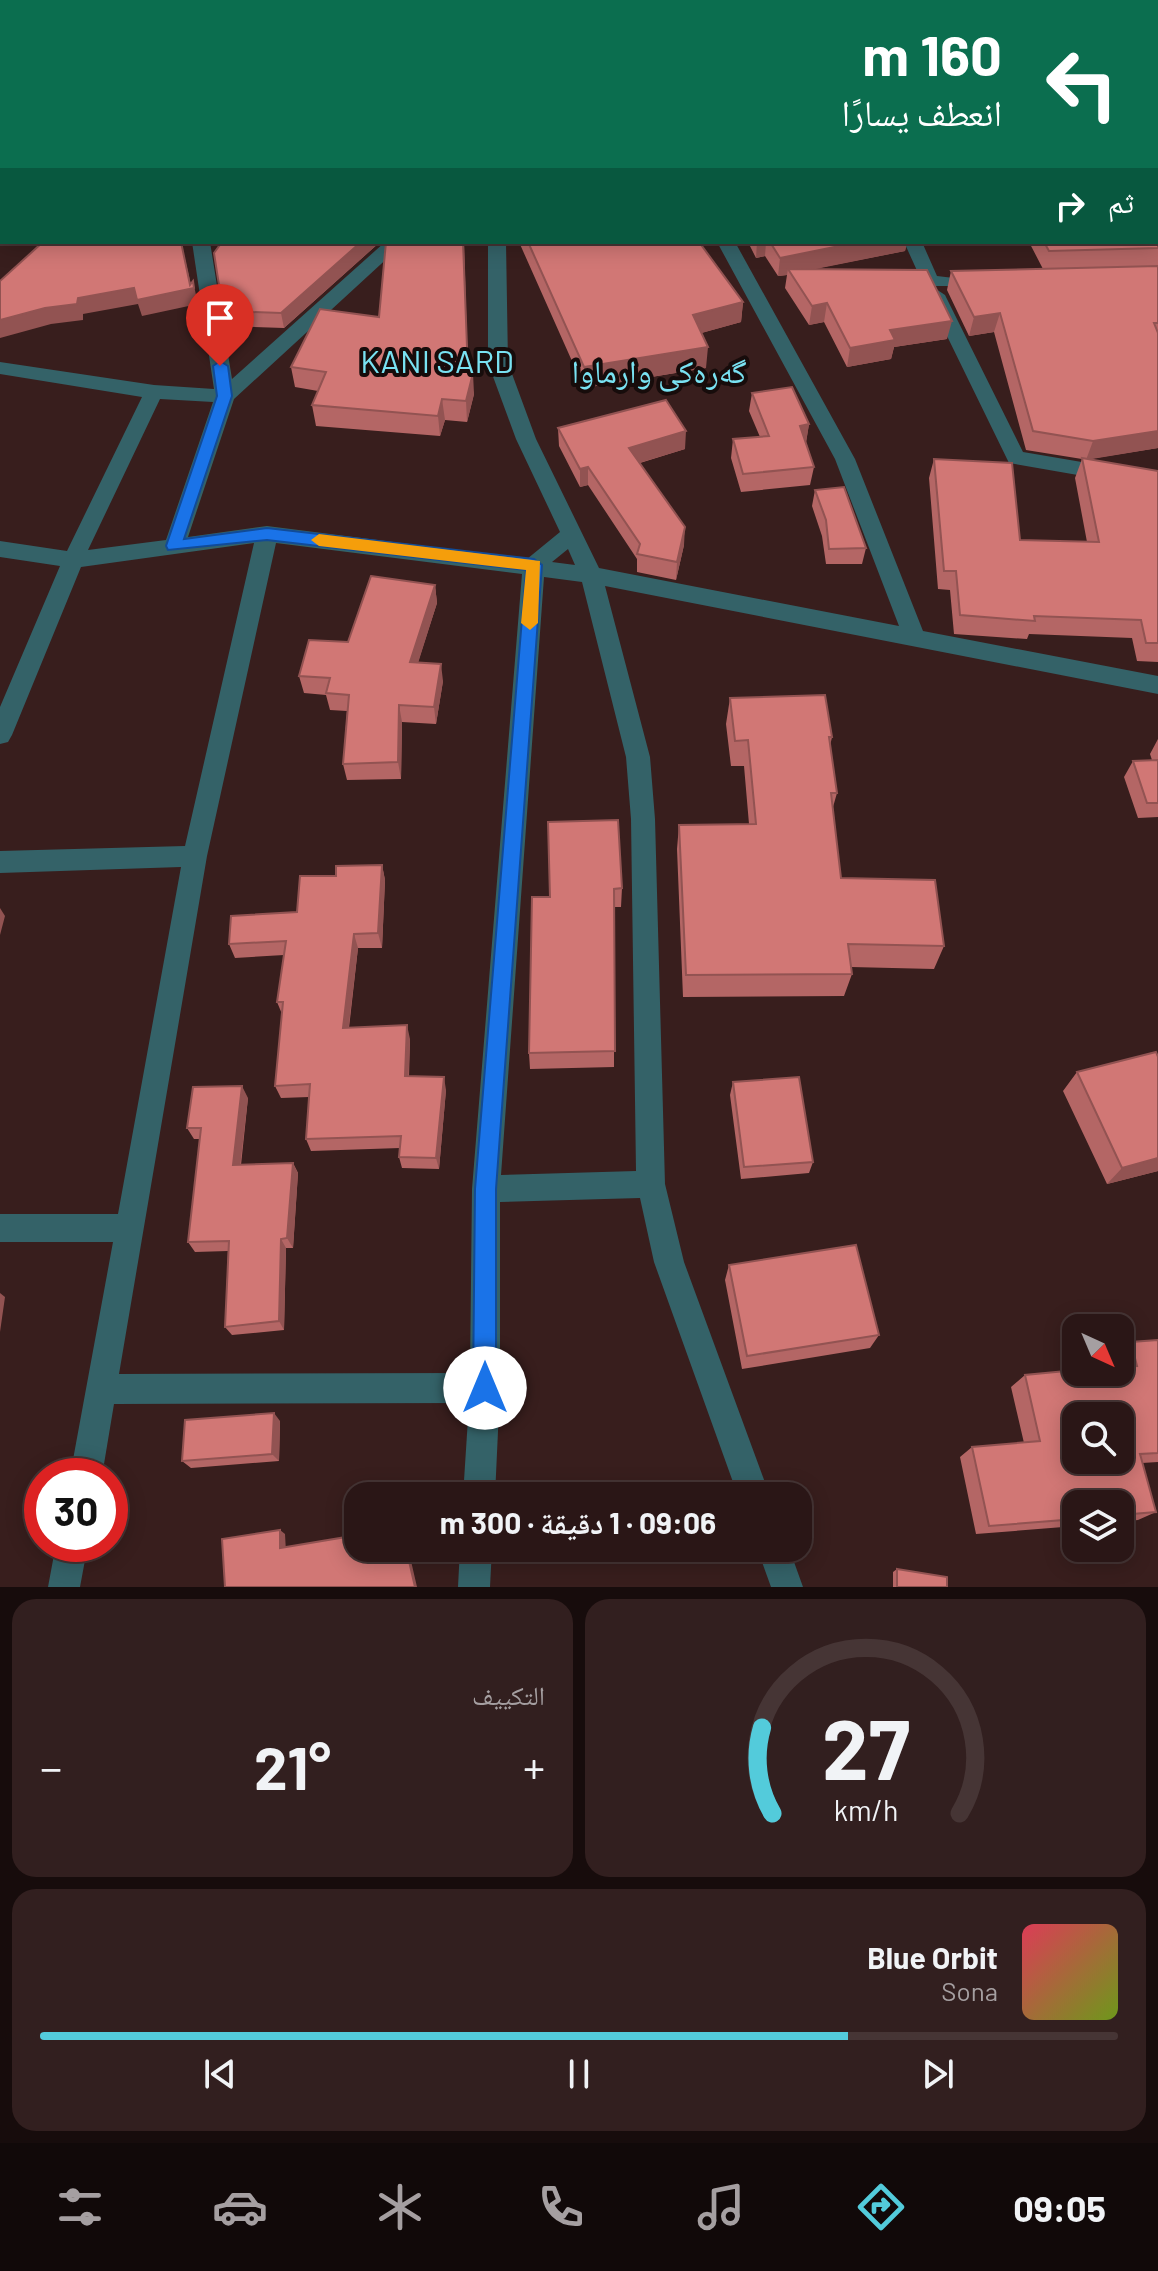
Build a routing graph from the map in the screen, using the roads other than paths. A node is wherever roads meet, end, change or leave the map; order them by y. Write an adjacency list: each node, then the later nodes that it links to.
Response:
1 (201, 244): 10 (street)
2 (394, 244): 10 (street)
3 (497, 244): 13 (street)
4 (727, 244): 19 (street)
5 (914, 244): 6 (street)
6 (930, 282): 7 (street); 11 (street)
7 (960, 282)
8 (0, 368): 9 (street)
9 (154, 392): 10 (street); 16 (street)
10 (225, 396): 14 (street)
11 (1158, 482)
12 (267, 534): 14 (street); 17 (street); 22 (street)
13 (570, 535): 17 (street); 18 (street)
14 (174, 546): 16 (street)
15 (0, 549): 16 (street)
16 (73, 560): 21 (street)
17 (534, 565): 18 (street); 25 (street)
18 (591, 575): 19 (street); 24 (street)
19 (914, 636): 20 (street)
20 (1158, 685)
21 (0, 735)
22 (195, 856): 23 (street); 27 (street)
23 (0, 862)
24 (651, 1184): 25 (street); 32 (street)
25 (486, 1189): 28 (street)
26 (0, 1228): 27 (street)
27 (132, 1228): 29 (street)
28 (485, 1388): 29 (street); 31 (street)
29 (102, 1389): 30 (street)
30 (89, 1458)
31 (480, 1482)
32 (749, 1482)
33 (69, 1562): 36 (street)
34 (475, 1562): 37 (street)
35 (778, 1562): 38 (street)
36 (64, 1587)
37 (474, 1587)
38 (787, 1587)

